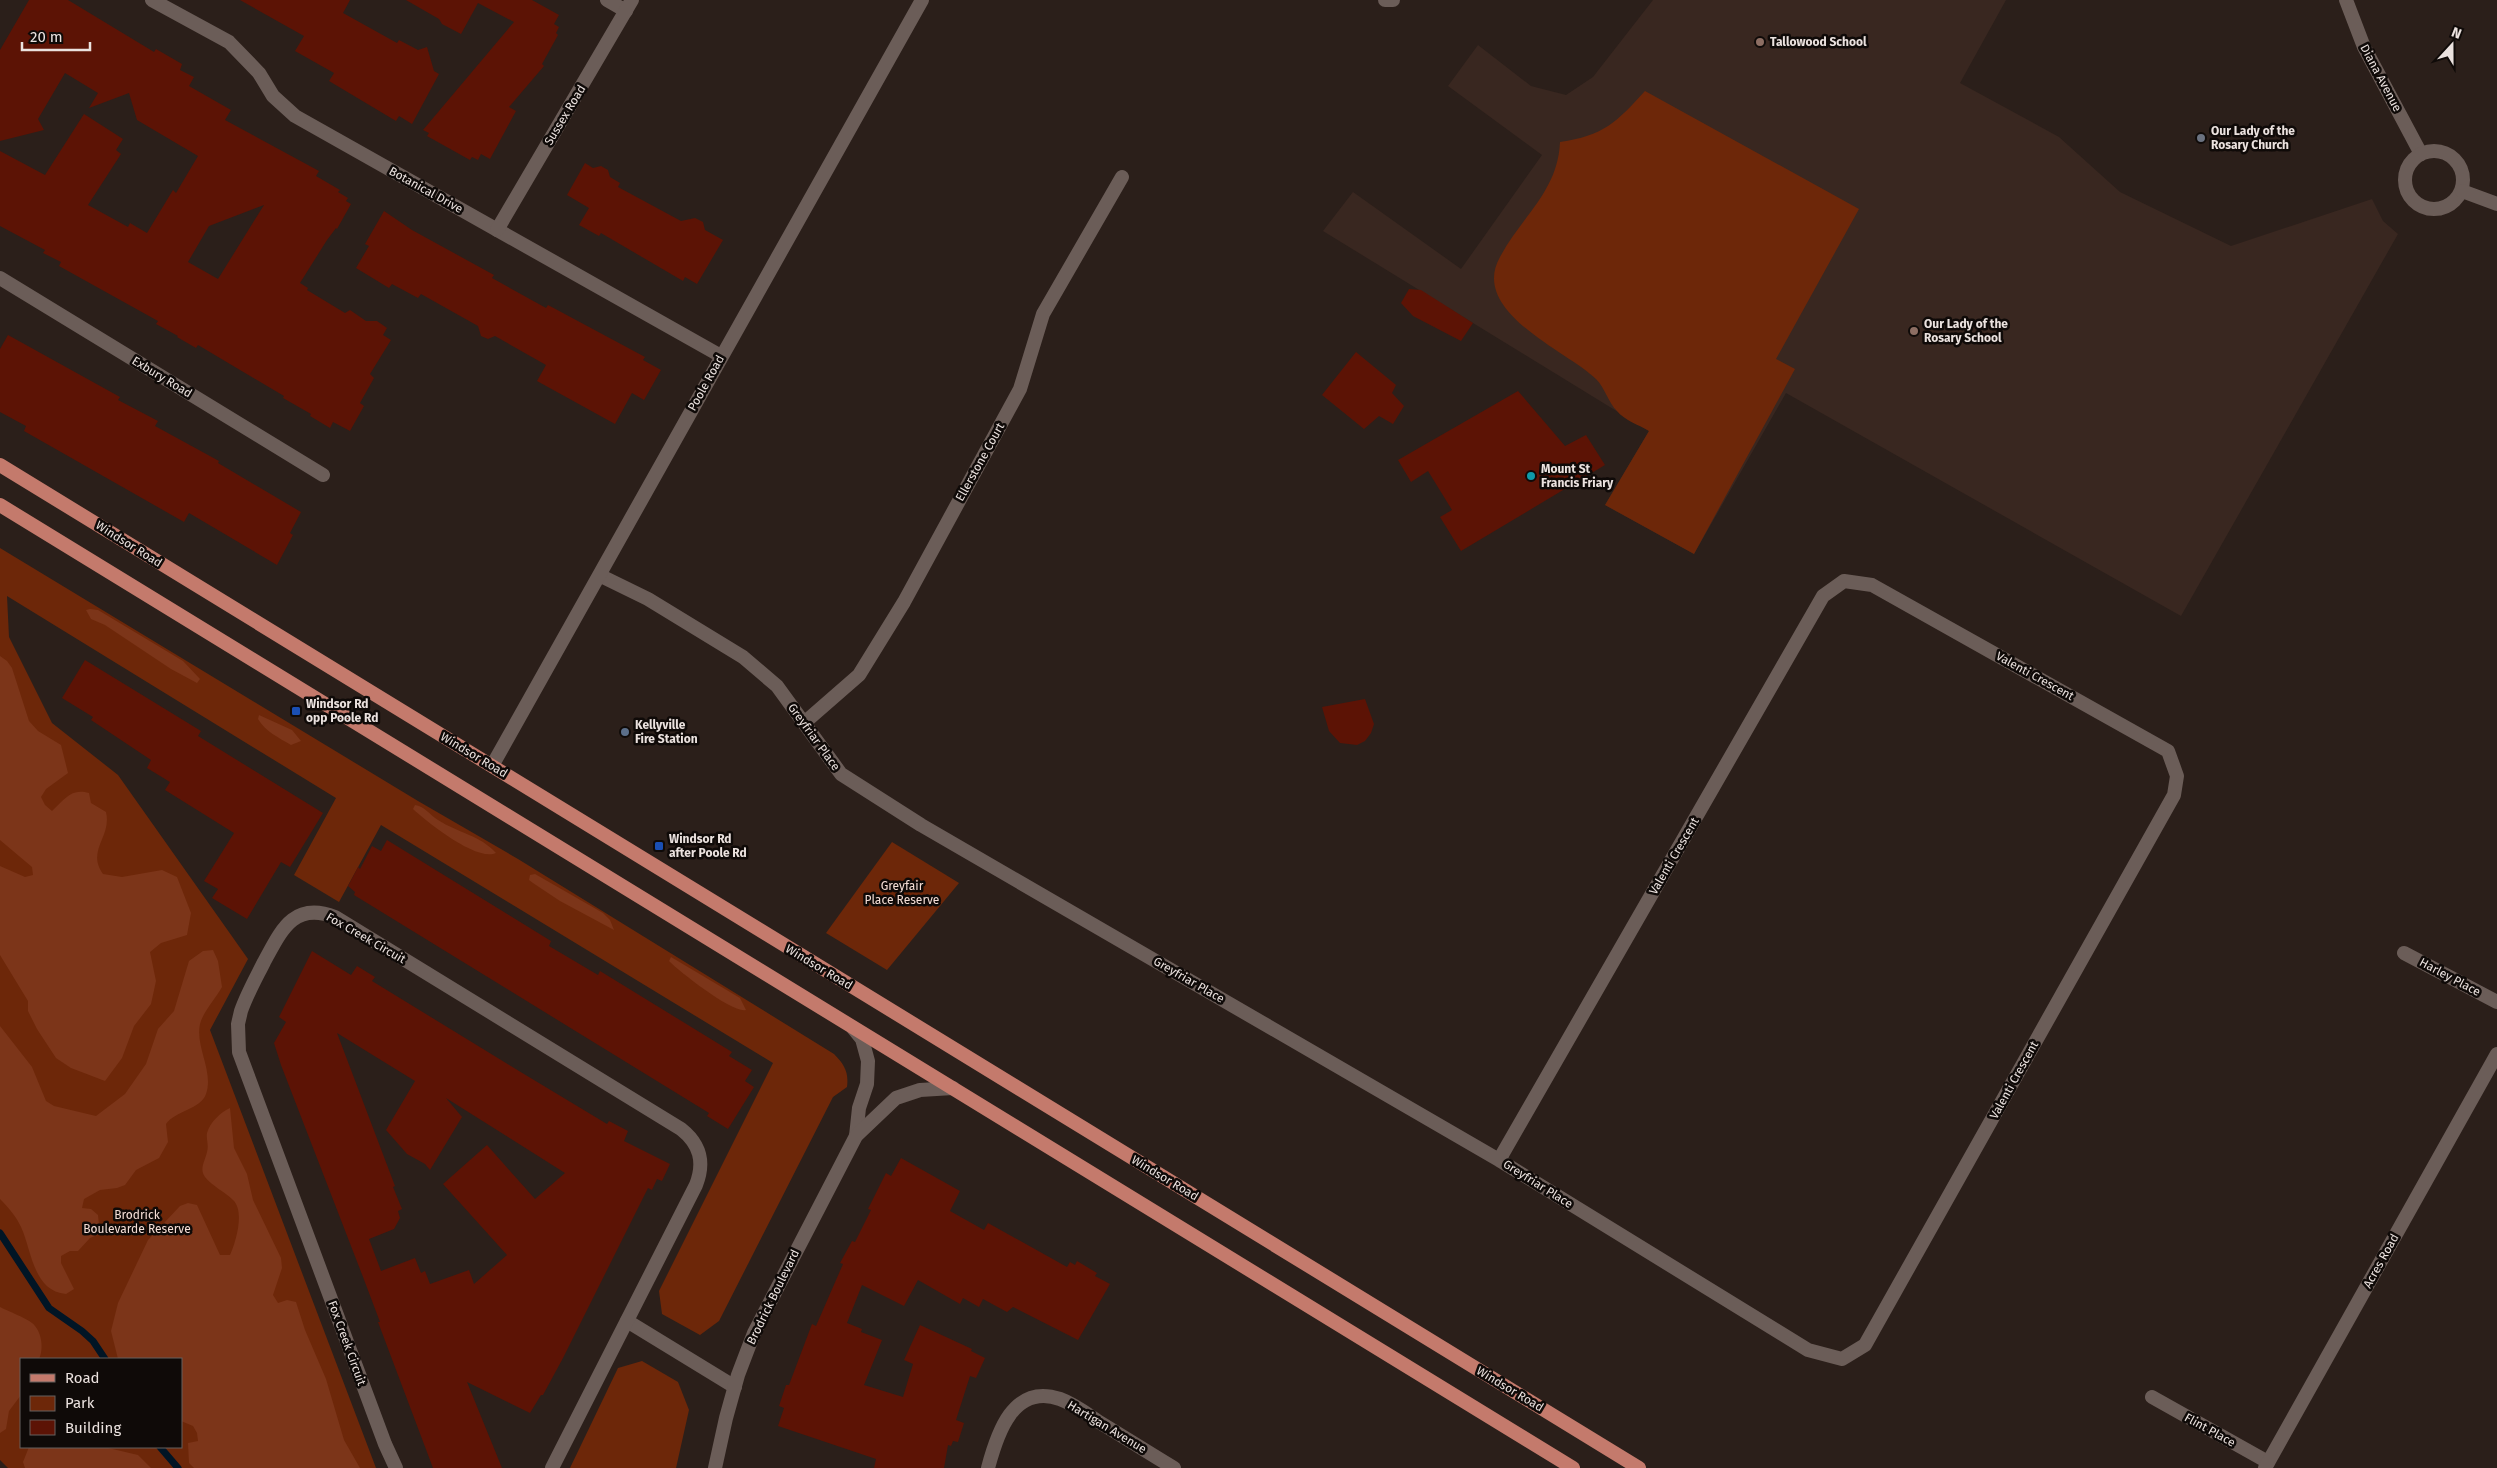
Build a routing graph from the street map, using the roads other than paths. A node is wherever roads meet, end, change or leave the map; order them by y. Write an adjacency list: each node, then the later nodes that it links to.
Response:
1 (152, 0): 12 (street, Botanical Drive)
2 (607, 0): 7 (street)
3 (922, 0): 14 (street, Poole Road)
4 (1385, 0): 5 (street)
5 (1393, 0)
6 (2346, 0): 8 (street, Diana Avenue)
7 (629, 6): 12 (street, Sussex Road)
8 (2421, 154): 10 (street); 10 (street)
9 (1122, 177): 19 (street, Ellerstone Court)
10 (2462, 190): 11 (street)
11 (2497, 204)
12 (497, 230): 14 (street, Botanical Drive)
13 (0, 278): 16 (street, Exbury Road)
14 (721, 356): 18 (street, Poole Road)
15 (0, 465): 20 (main road, Windsor Road)
16 (324, 475)
17 (0, 505): 23 (main road)
18 (601, 576): 19 (street, Greyfriar Place); 20 (street, Poole Road)
19 (804, 723): 27 (street, Greyfriar Place)
20 (492, 766): 39 (main road, Windsor Road)
21 (2404, 953): 22 (street, Harley Place)
22 (2497, 1002)
23 (853, 1028): 25 (main road); 26 (street, Brodrick Boulevard)
24 (2497, 1054): 32 (street, Acres Road)
25 (953, 1088): 26 (street, Brodrick Boulevard); 38 (main road)
26 (856, 1136): 30 (street, Brodrick Boulevard)
27 (1499, 1160): 29 (street, Greyfriar Place); 29 (street, Valenti Crescent)
28 (627, 1321): 30 (street); 33 (street, Fox Creek Circuit); 34 (street, Fox Creek Circuit)
29 (1808, 1350)
30 (735, 1387): 35 (street, Brodrick Boulevard)
31 (2152, 1397): 32 (street, Flint Place)
32 (2266, 1465)
33 (396, 1468)
34 (552, 1468)
35 (715, 1468)
36 (988, 1468): 37 (street, Hartigan Avenue)
37 (1174, 1468)
38 (1573, 1468)
39 (1639, 1468)

